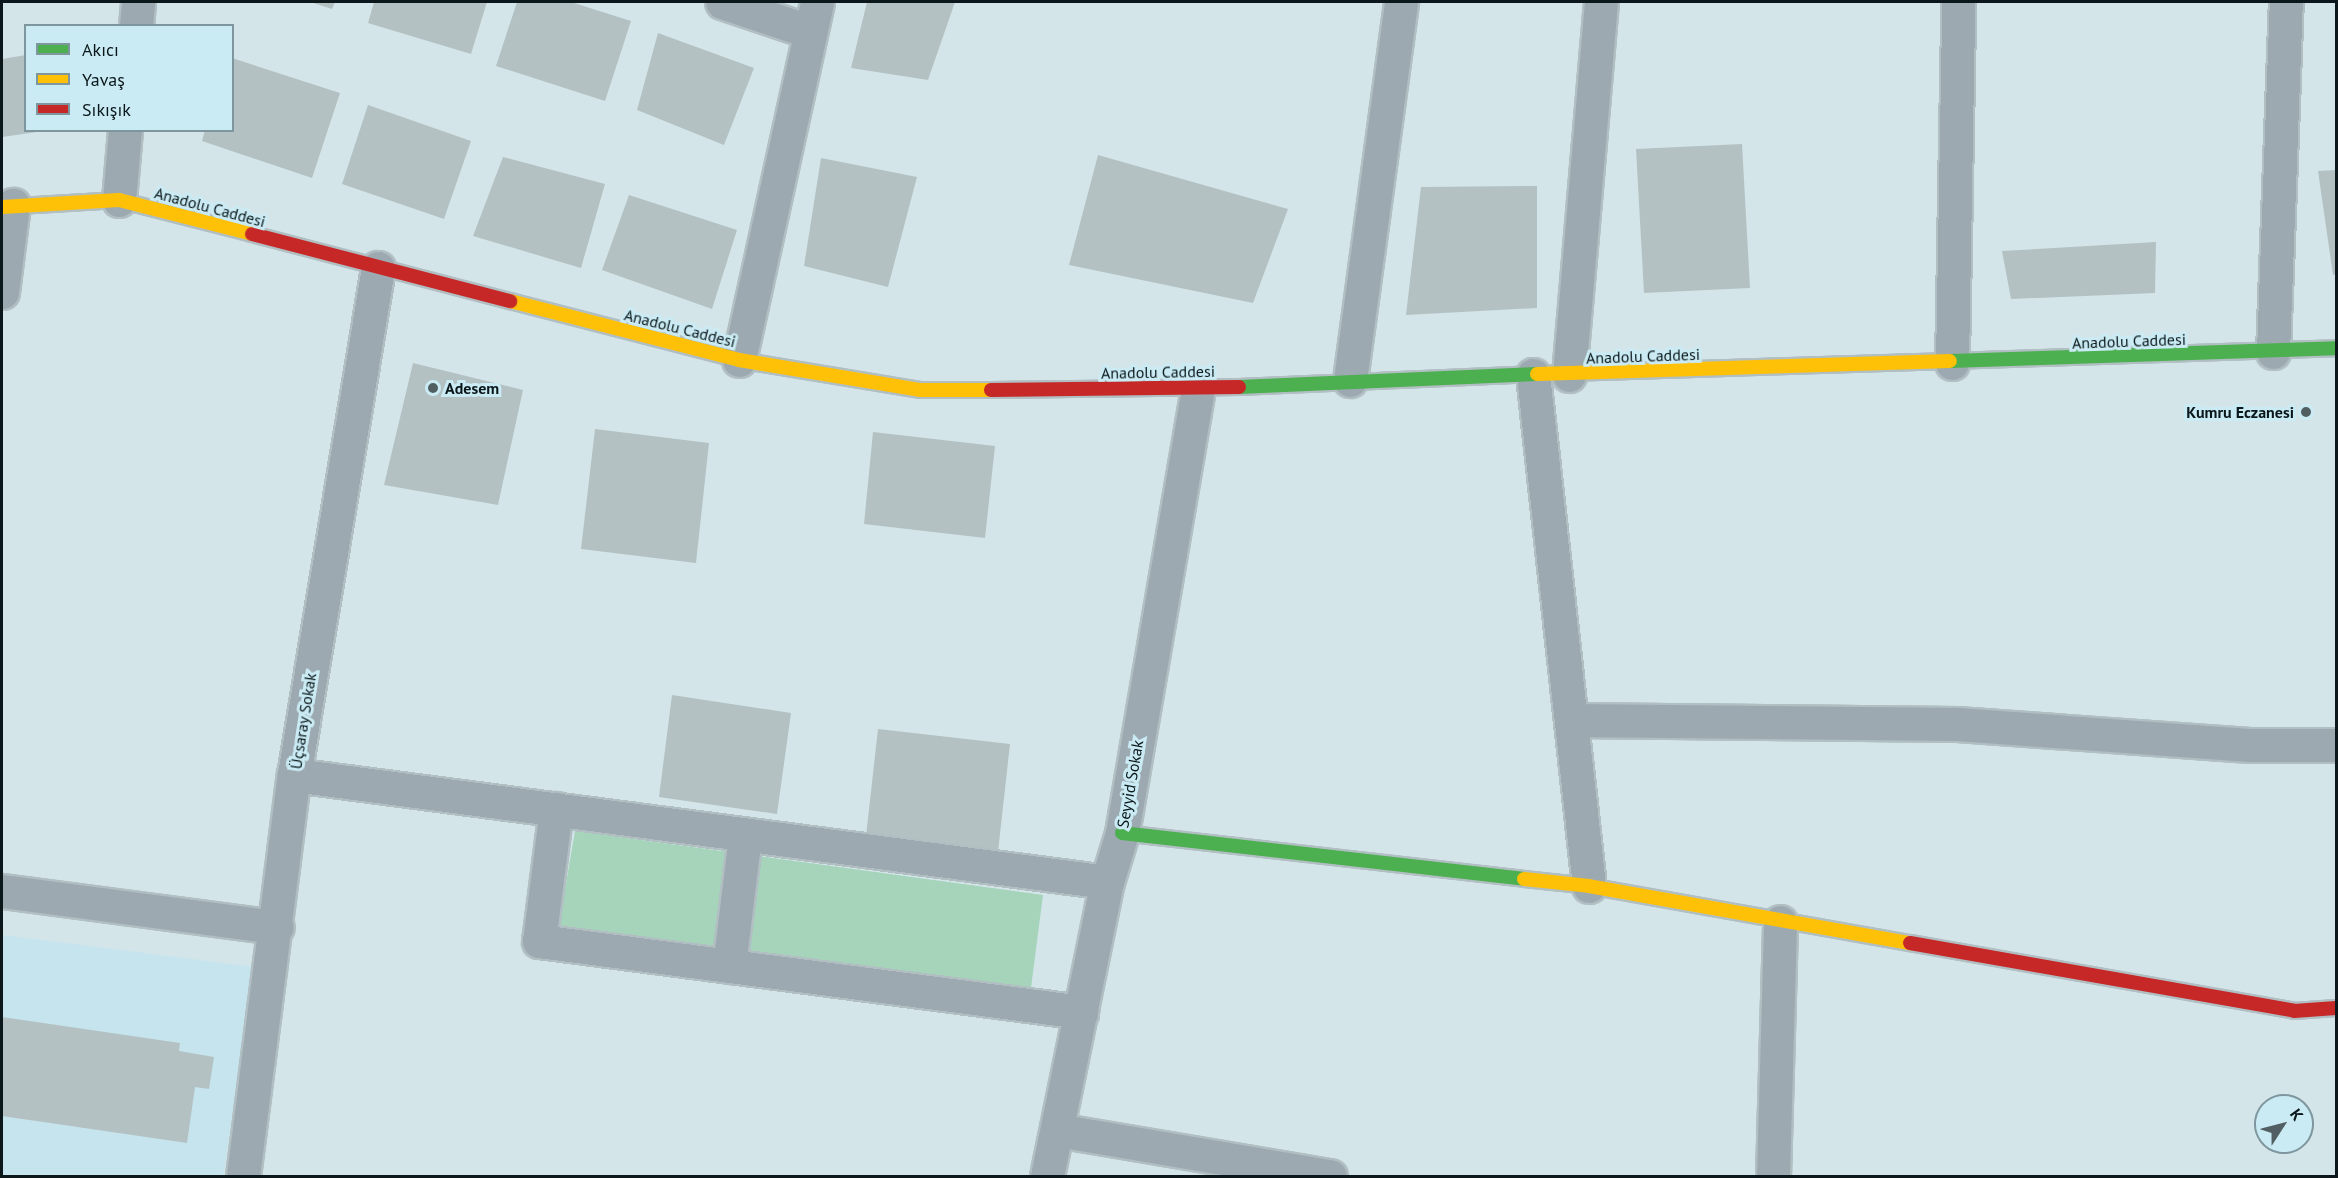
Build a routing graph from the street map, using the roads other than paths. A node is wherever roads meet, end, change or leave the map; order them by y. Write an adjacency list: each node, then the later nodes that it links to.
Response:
1 (138, 2): 8 (street)
2 (722, 2): 7 (street)
3 (1401, 2): 20 (street)
4 (1601, 2): 19 (street)
5 (1958, 2): 17 (street)
6 (2286, 2): 15 (street)
7 (813, 16): 16 (street)
8 (136, 24)
9 (125, 132): 10 (street)
10 (118, 200): 11 (street, Anadolu Caddesi); 12 (street, Anadolu Caddesi)
11 (7, 206): 13 (street)
12 (378, 268): 16 (street, Anadolu Caddesi); 24 (street, Üçsaray Sokak)
13 (2, 292)
14 (2337, 348): 15 (street, Anadolu Caddesi)
15 (2273, 352): 17 (street, Anadolu Caddesi)
16 (740, 360): 21 (street, Anadolu Caddesi)
17 (1952, 363): 19 (street, Anadolu Caddesi)
18 (1533, 375): 19 (street, Anadolu Caddesi); 20 (street, Anadolu Caddesi); 22 (street)
19 (1569, 375)
20 (1350, 380): 21 (street, Anadolu Caddesi)
21 (1198, 388): 26 (street, Seyyid Sokak)
22 (1572, 720): 23 (street); 29 (street)
23 (2337, 745)
24 (294, 775): 25 (street); 32 (street, Üçsaray Sokak)
25 (556, 809): 27 (street); 33 (street)
26 (1122, 833): 28 (street, Seyyid Sokak); 29 (street)
27 (745, 835): 28 (street); 33 (street)
28 (1107, 882): 35 (street, Seyyid Sokak)
29 (1589, 886): 31 (street)
30 (2, 891): 32 (street)
31 (1780, 922): 34 (street); 40 (street)
32 (277, 927): 37 (street, Üçsaray Sokak)
33 (729, 966): 35 (street)
34 (2337, 1008)
35 (1081, 1012): 36 (street, Seyyid Sokak)
36 (1057, 1130): 38 (street, Seyyid Sokak); 39 (street)
37 (243, 1176)
38 (1047, 1176)
39 (1330, 1176)
40 (1773, 1176)

